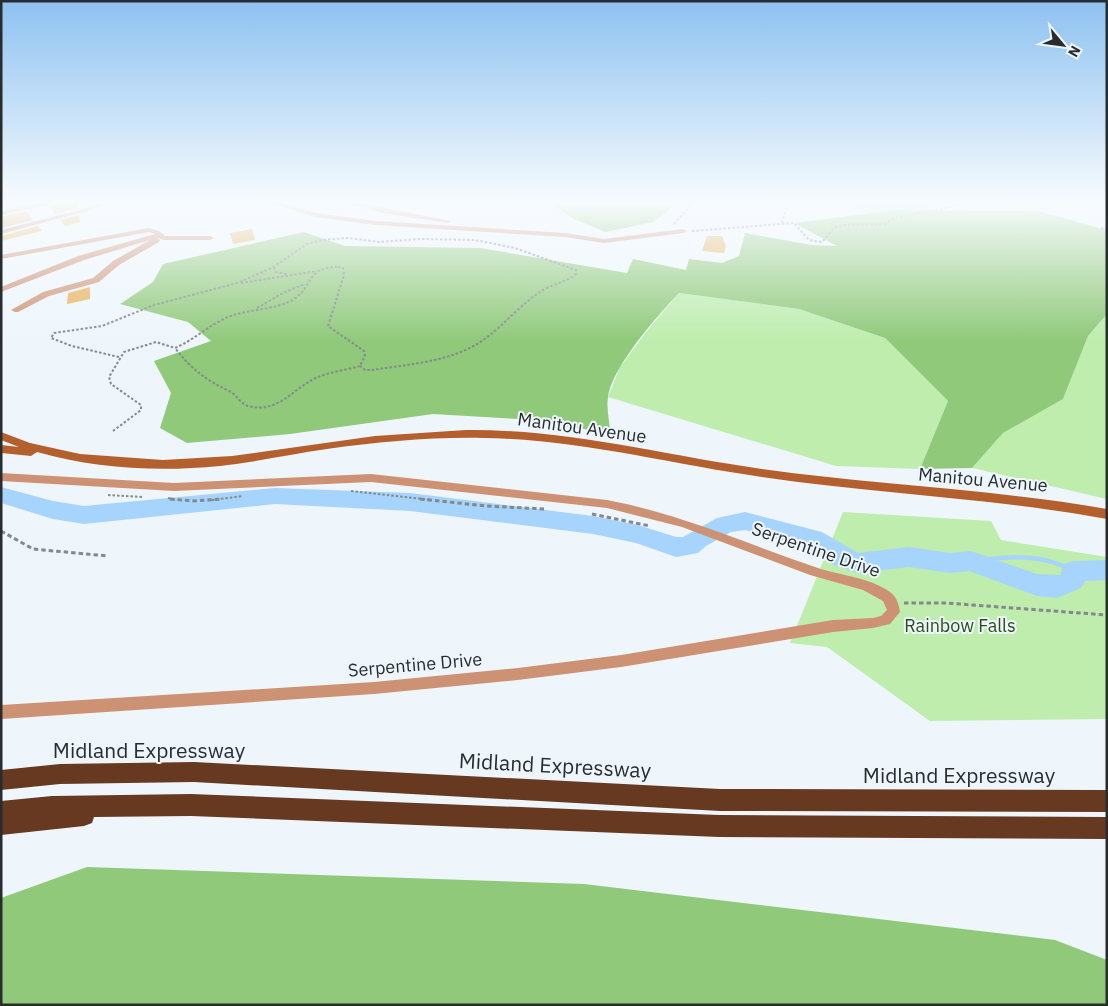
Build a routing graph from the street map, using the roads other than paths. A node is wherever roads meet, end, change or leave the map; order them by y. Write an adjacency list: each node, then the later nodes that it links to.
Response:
1 (47, 248): 4 (street)
2 (116, 248): 5 (street)
3 (140, 248): 6 (street)
4 (1, 256)
5 (1, 290)
6 (15, 310)
7 (1, 436): 9 (main road, Manitou Avenue)
8 (1, 449): 9 (main road, Manitou Avenue)
9 (51, 453): 11 (main road, Manitou Avenue)
10 (1, 477): 12 (street, Serpentine Drive)
11 (1107, 514)
12 (1, 712)
13 (1, 780): 14 (highway, Midland Expressway)
14 (1107, 801)
15 (180, 806): 16 (highway); 17 (highway); 18 (highway)
16 (1, 812)
17 (1, 824)
18 (1107, 828)

